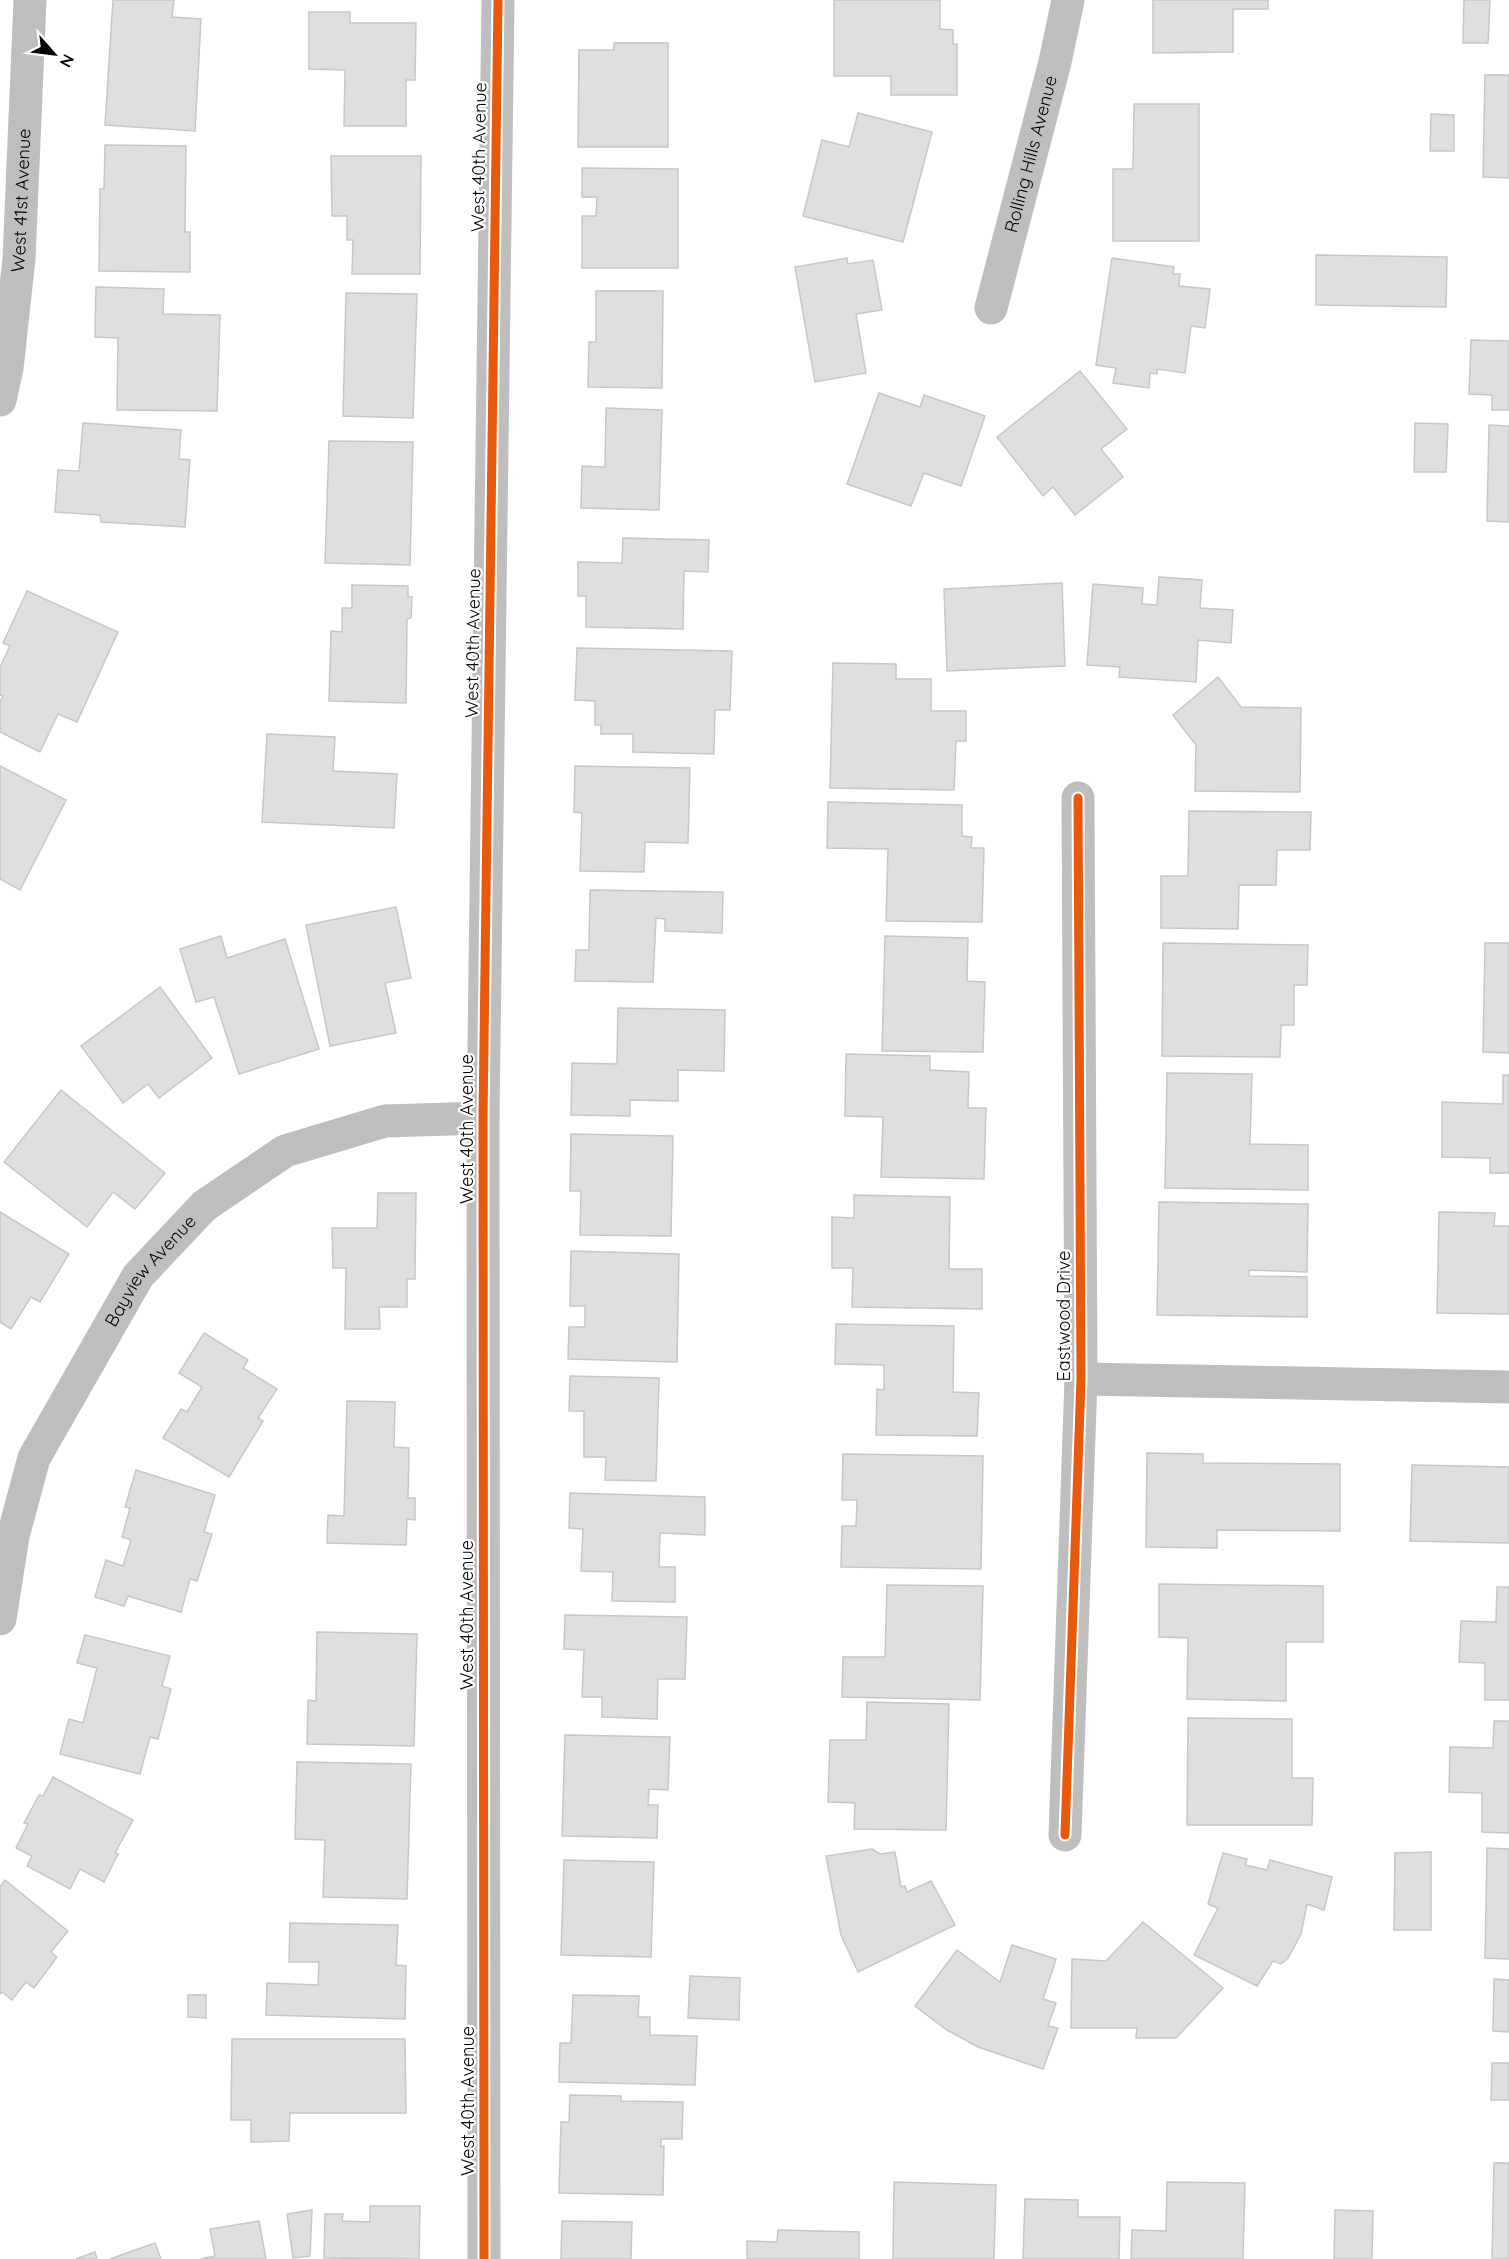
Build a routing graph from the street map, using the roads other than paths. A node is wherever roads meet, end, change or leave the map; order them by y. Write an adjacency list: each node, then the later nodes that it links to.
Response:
1 (30, 0): 5 (street, West 41st Avenue)
2 (498, 0): 7 (street, West 40th Avenue)
3 (1068, 0): 4 (street, Rolling Hills Avenue)
4 (991, 308)
5 (0, 399)
6 (1078, 798): 8 (street, Eastwood Drive)
7 (483, 1118): 10 (street, Bayview Avenue); 12 (street, West 40th Avenue)
8 (1081, 1380): 9 (street, Eastwood Drive); 11 (street, Eastwood Drive)
9 (1509, 1387)
10 (0, 1619)
11 (1065, 1835)
12 (484, 2259)

